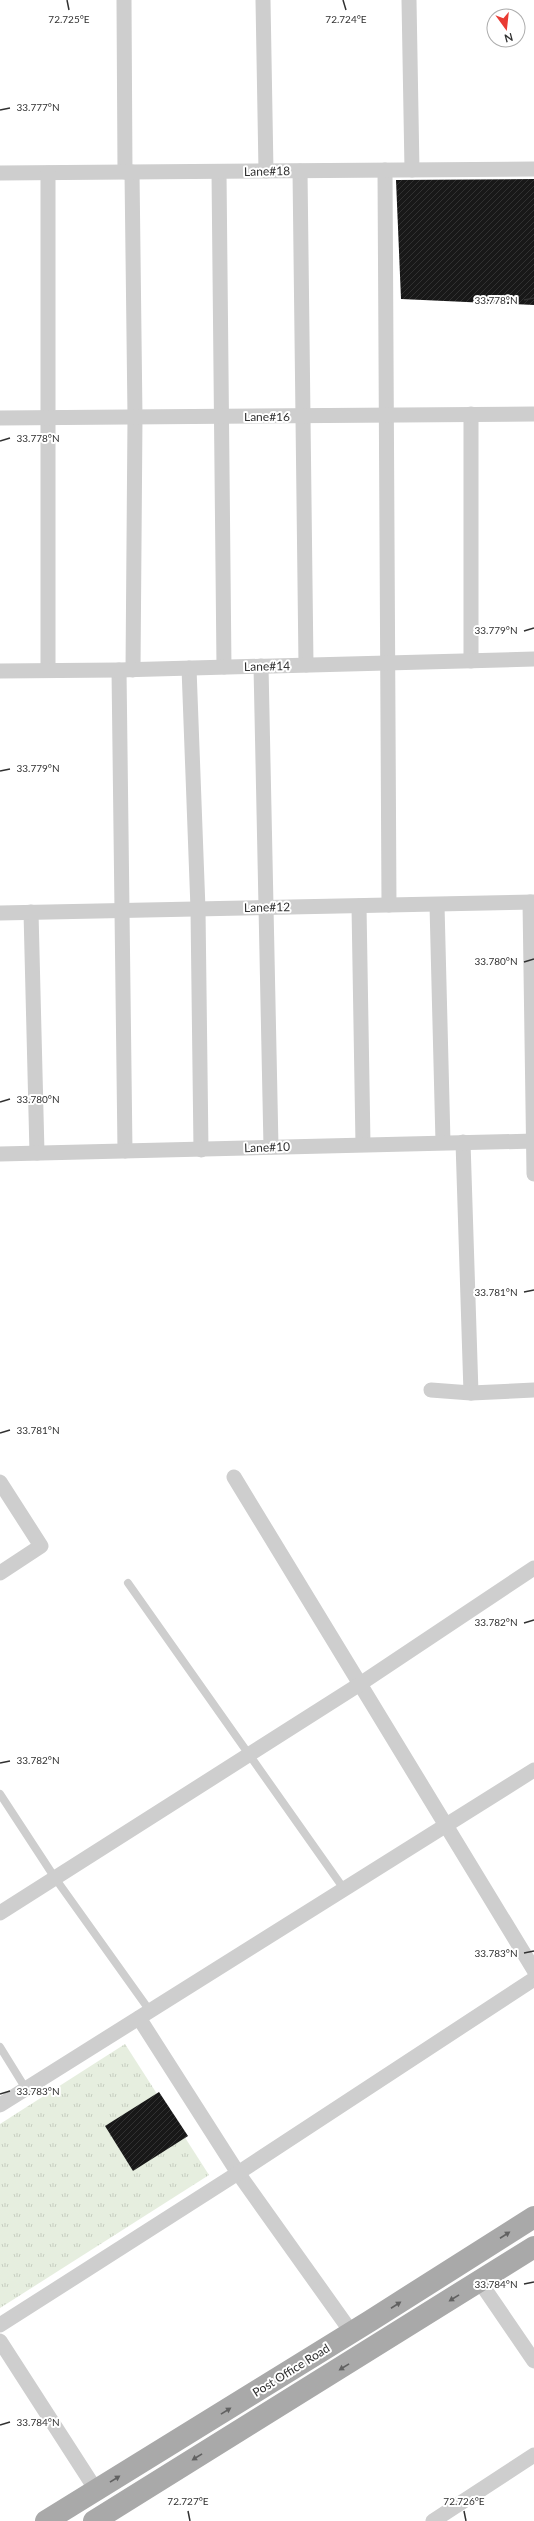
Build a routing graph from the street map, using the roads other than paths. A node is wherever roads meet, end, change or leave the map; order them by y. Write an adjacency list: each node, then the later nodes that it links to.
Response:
1 (124, 0): 9 (street)
2 (263, 0): 7 (street)
3 (409, 0): 6 (street)
4 (534, 169): 6 (street, Lane#18)
5 (385, 170): 6 (street, Lane#18); 8 (street, Lane#18); 15 (street)
6 (412, 170)
7 (266, 171): 8 (street, Lane#18); 10 (street, Lane#18)
8 (300, 171): 17 (street)
9 (129, 172): 10 (street, Lane#18); 12 (street, Lane#18); 18 (street)
10 (219, 172): 16 (street)
11 (0, 173): 12 (street, Lane#18)
12 (48, 173): 20 (street)
13 (470, 414): 14 (street, Lane#16); 15 (street, Lane#16); 22 (street)
14 (534, 414)
15 (386, 415): 17 (street, Lane#16); 23 (street)
16 (221, 416): 17 (street, Lane#16); 18 (street, Lane#16); 26 (street)
17 (302, 416): 24 (street)
18 (135, 417): 20 (street, Lane#16); 29 (street)
19 (0, 418): 20 (street, Lane#16)
20 (48, 418): 28 (street)
21 (534, 659): 22 (street, Lane#14)
22 (471, 661): 23 (street, Lane#14)
23 (387, 663): 24 (street, Lane#14); 32 (street)
24 (306, 665): 25 (street, Lane#14)
25 (261, 666): 26 (street, Lane#14); 35 (street)
26 (224, 667): 27 (street, Lane#14)
27 (190, 668): 29 (street, Lane#14); 36 (street)
28 (48, 670): 29 (street, Lane#14); 30 (street, Lane#14)
29 (126, 670): 37 (street)
30 (0, 671)
31 (532, 902): 33 (street, Lane#12); 40 (street)
32 (389, 905): 33 (street, Lane#12); 34 (street, Lane#12)
33 (437, 905): 41 (street)
34 (359, 906): 35 (street, Lane#12); 43 (street)
35 (266, 908): 36 (street, Lane#12); 44 (street)
36 (198, 909): 37 (street, Lane#12); 46 (street)
37 (124, 911): 38 (street, Lane#12); 45 (street)
38 (31, 912): 39 (street, Lane#12); 47 (street)
39 (0, 913)
40 (534, 1141): 42 (street, Lane#10); 49 (street)
41 (443, 1142): 42 (street, Lane#10); 43 (street, Lane#10)
42 (463, 1142): 52 (street)
43 (363, 1144): 44 (street, Lane#10)
44 (271, 1147): 46 (street, Lane#10)
45 (125, 1150): 46 (street, Lane#10); 47 (street, Lane#10)
46 (201, 1150)
47 (36, 1153): 48 (street, Lane#10)
48 (0, 1154)
49 (534, 1174)
50 (431, 1390): 52 (street)
51 (534, 1390): 52 (street)
52 (471, 1393)
53 (234, 1477): 58 (street)
54 (0, 1482): 56 (street)
55 (534, 1568): 58 (street)
56 (0, 1574)
57 (128, 1583): 59 (lane)
58 (360, 1684): 59 (street); 62 (street)
59 (250, 1754): 63 (street); 64 (lane)
60 (534, 1770): 62 (street)
61 (0, 1794): 63 (lane)
62 (446, 1825): 64 (street); 66 (street)
63 (55, 1878): 65 (street); 68 (lane)
64 (344, 1890): 68 (street)
65 (0, 1913)
66 (534, 1970)
67 (534, 1978): 72 (street)
68 (144, 2014): 70 (street); 72 (street)
69 (0, 2047): 70 (lane)
70 (26, 2089): 71 (street)
71 (0, 2105)
72 (238, 2173): 77 (street); 78 (street)
73 (534, 2217): 76 (main road, Post Office Road, one-way to 73)
74 (534, 2247): 75 (main road, Post Office Road)
75 (480, 2282): 80 (main road, Post Office Road, one-way to 80); 81 (street)
76 (370, 2321): 78 (main road, Post Office Road); 80 (main road)
77 (0, 2325)
78 (352, 2333): 83 (main road, Post Office Road, one-way to 78)
79 (0, 2341): 83 (street)
80 (384, 2342): 85 (main road, Post Office Road, one-way to 85)
81 (534, 2361)
82 (534, 2455): 86 (street)
83 (96, 2490): 84 (main road, Post Office Road)
84 (55, 2519)
85 (94, 2521)
86 (433, 2521)

